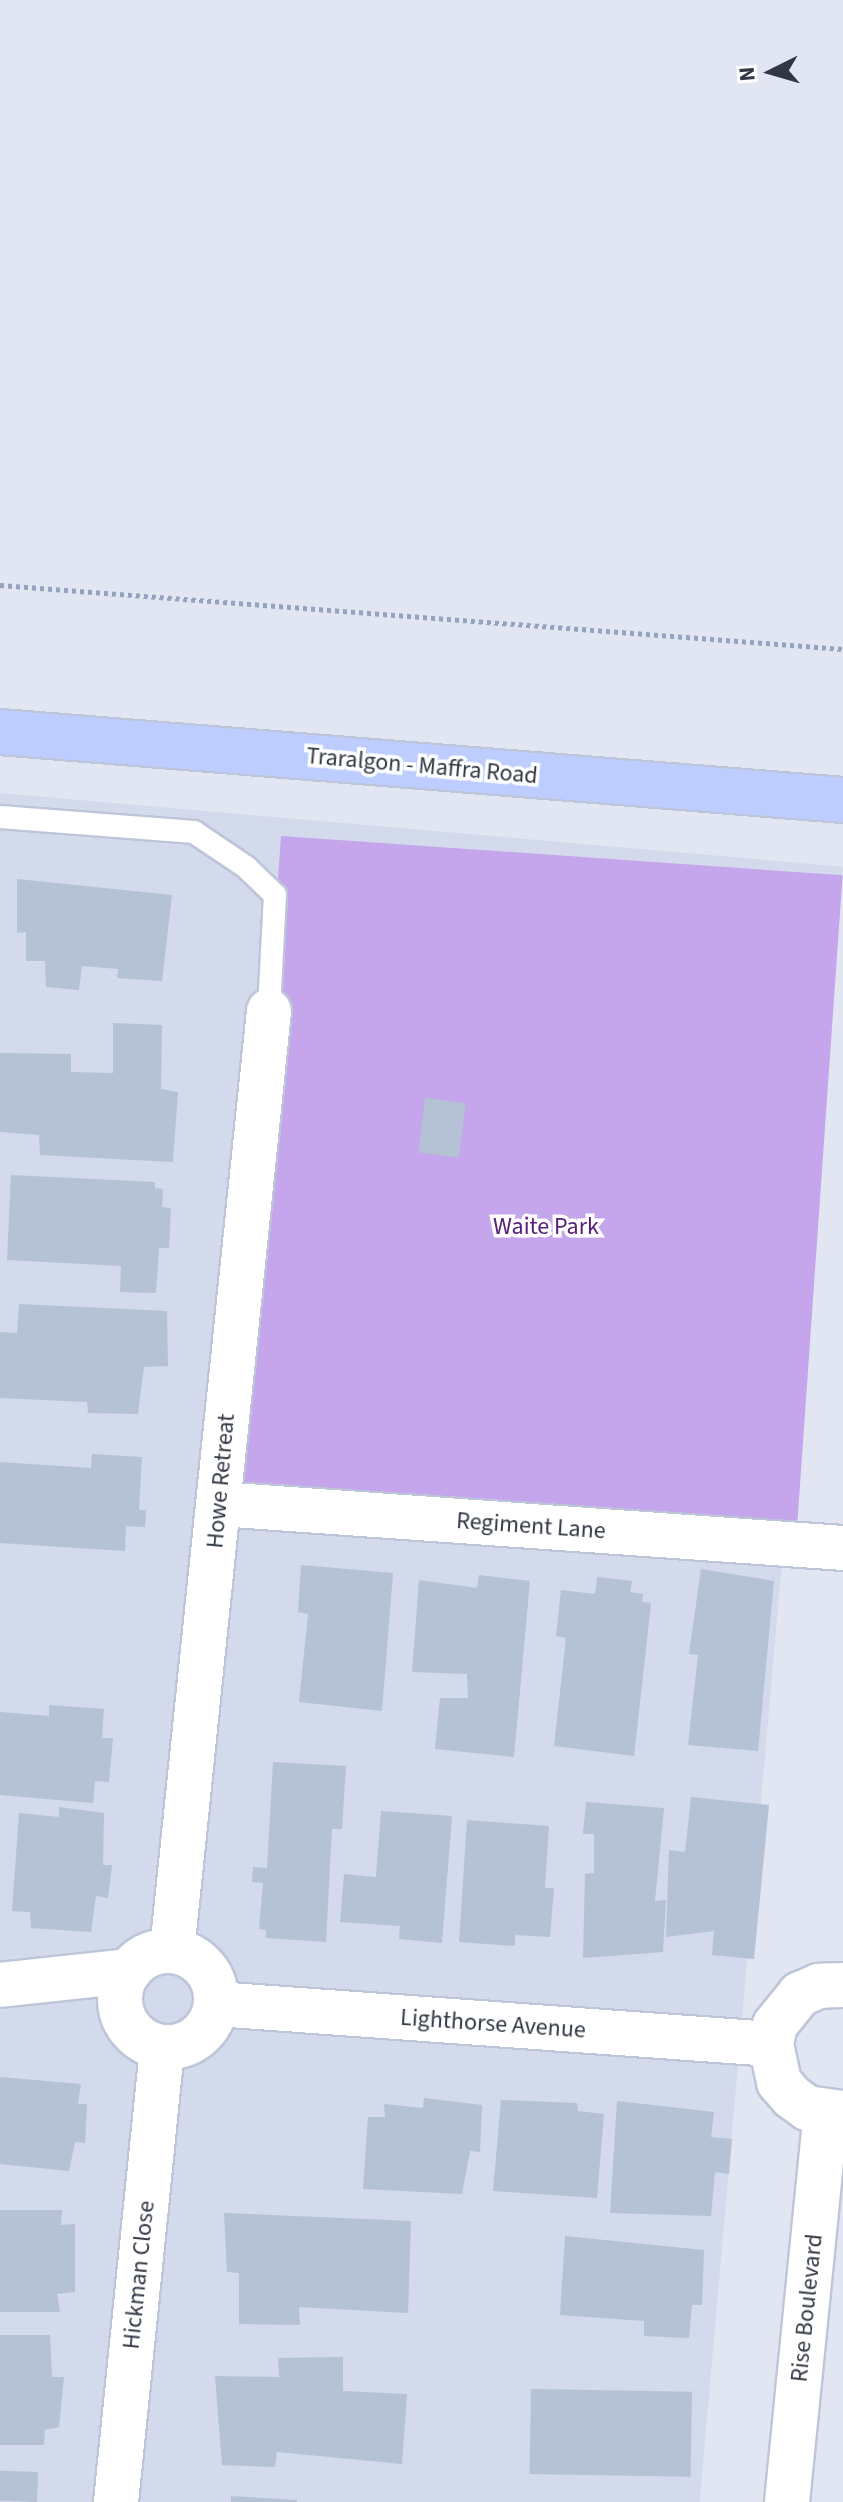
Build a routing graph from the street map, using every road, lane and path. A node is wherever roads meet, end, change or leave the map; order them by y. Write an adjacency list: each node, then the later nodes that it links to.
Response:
1 (0, 585): 2 (path)
2 (843, 649)
3 (0, 732): 4 (main road, Traralgon - Maffra Road)
4 (843, 800)
5 (0, 817): 6 (lane)
6 (269, 1011): 7 (street, Howe Retreat)
7 (219, 1504): 8 (street, Regiment Lane); 9 (street, Howe Retreat)
8 (843, 1548)
9 (172, 1951): 10 (street); 13 (street)
10 (129, 1971): 12 (street); 14 (street)
11 (842, 1974): 15 (street)
12 (11, 1986): 14 (street)
13 (216, 2004): 15 (street, Lighthorse Avenue); 16 (street)
14 (123, 2019): 16 (street)
15 (771, 2044): 17 (street)
16 (162, 2048): 18 (street, Hickman Close)
17 (835, 2113): 19 (street, Rise Boulevard)
18 (116, 2502)
19 (787, 2502)

